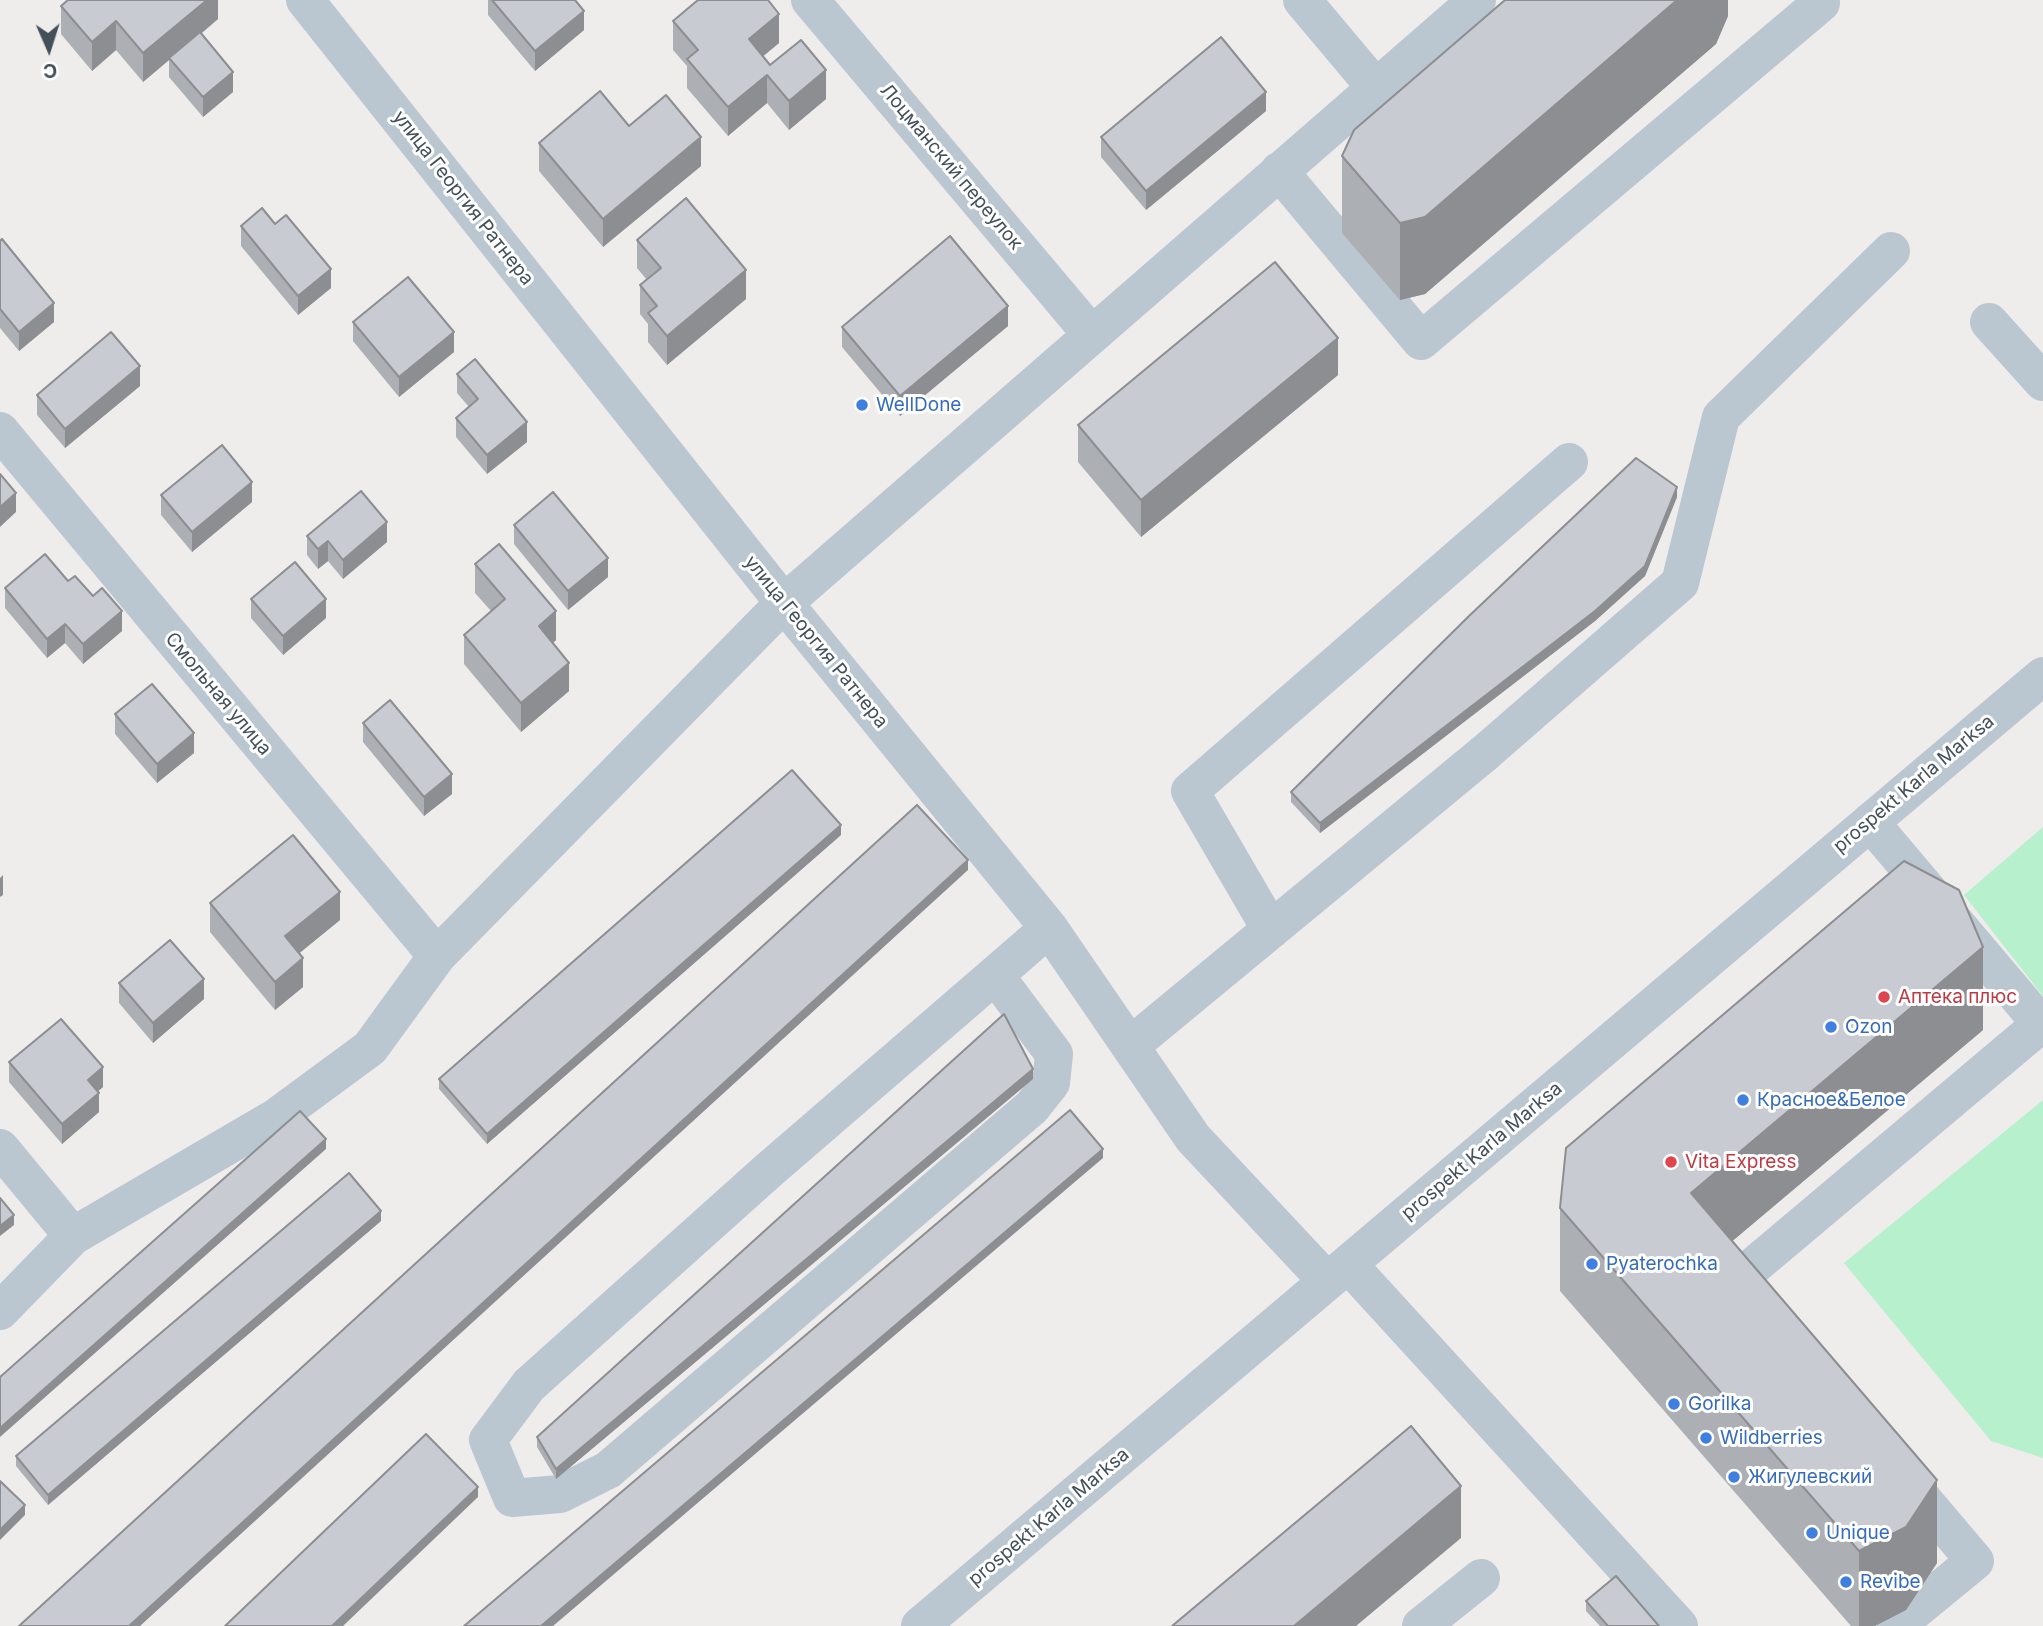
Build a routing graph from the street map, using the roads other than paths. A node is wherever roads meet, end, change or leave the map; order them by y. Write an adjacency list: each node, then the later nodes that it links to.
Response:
1 (305, 0): 14 (street, улица Георгия Ратнера)
2 (810, 0): 10 (street, Лоцманский переулок)
3 (1302, 0): 6 (street)
4 (1477, 0): 6 (street)
5 (1818, 0): 7 (street)
6 (1376, 88): 7 (street)
7 (1279, 171): 10 (street)
8 (1891, 251): 18 (street)
9 (1989, 322): 11 (street)
10 (1092, 335): 14 (street)
11 (2043, 382)
12 (0, 431): 19 (street, Смольная улица)
13 (1569, 462): 18 (street)
14 (784, 603): 17 (street, улица Георгия Ратнера); 19 (street)
15 (2043, 676): 16 (street, prospekt Karla Marksa)
16 (1870, 822): 24 (street, prospekt Karla Marksa); 26 (street)
17 (1049, 929): 20 (street); 21 (street, улица Георгия Ратнера)
18 (1271, 930): 21 (street)
19 (437, 956): 23 (street)
20 (995, 975): 20 (street)
21 (1130, 1046): 24 (street, улица Георгия Ратнера)
22 (0, 1148): 23 (street)
23 (73, 1236): 25 (street)
24 (1338, 1273): 29 (street, prospekt Karla Marksa); 31 (street, улица Георгия Ратнера)
25 (0, 1311)
26 (1781, 1332)
27 (1878, 1447): 32 (street)
28 (1481, 1578): 30 (street)
29 (920, 1626)
30 (1421, 1626)
31 (1679, 1626)
32 (1896, 1626)

